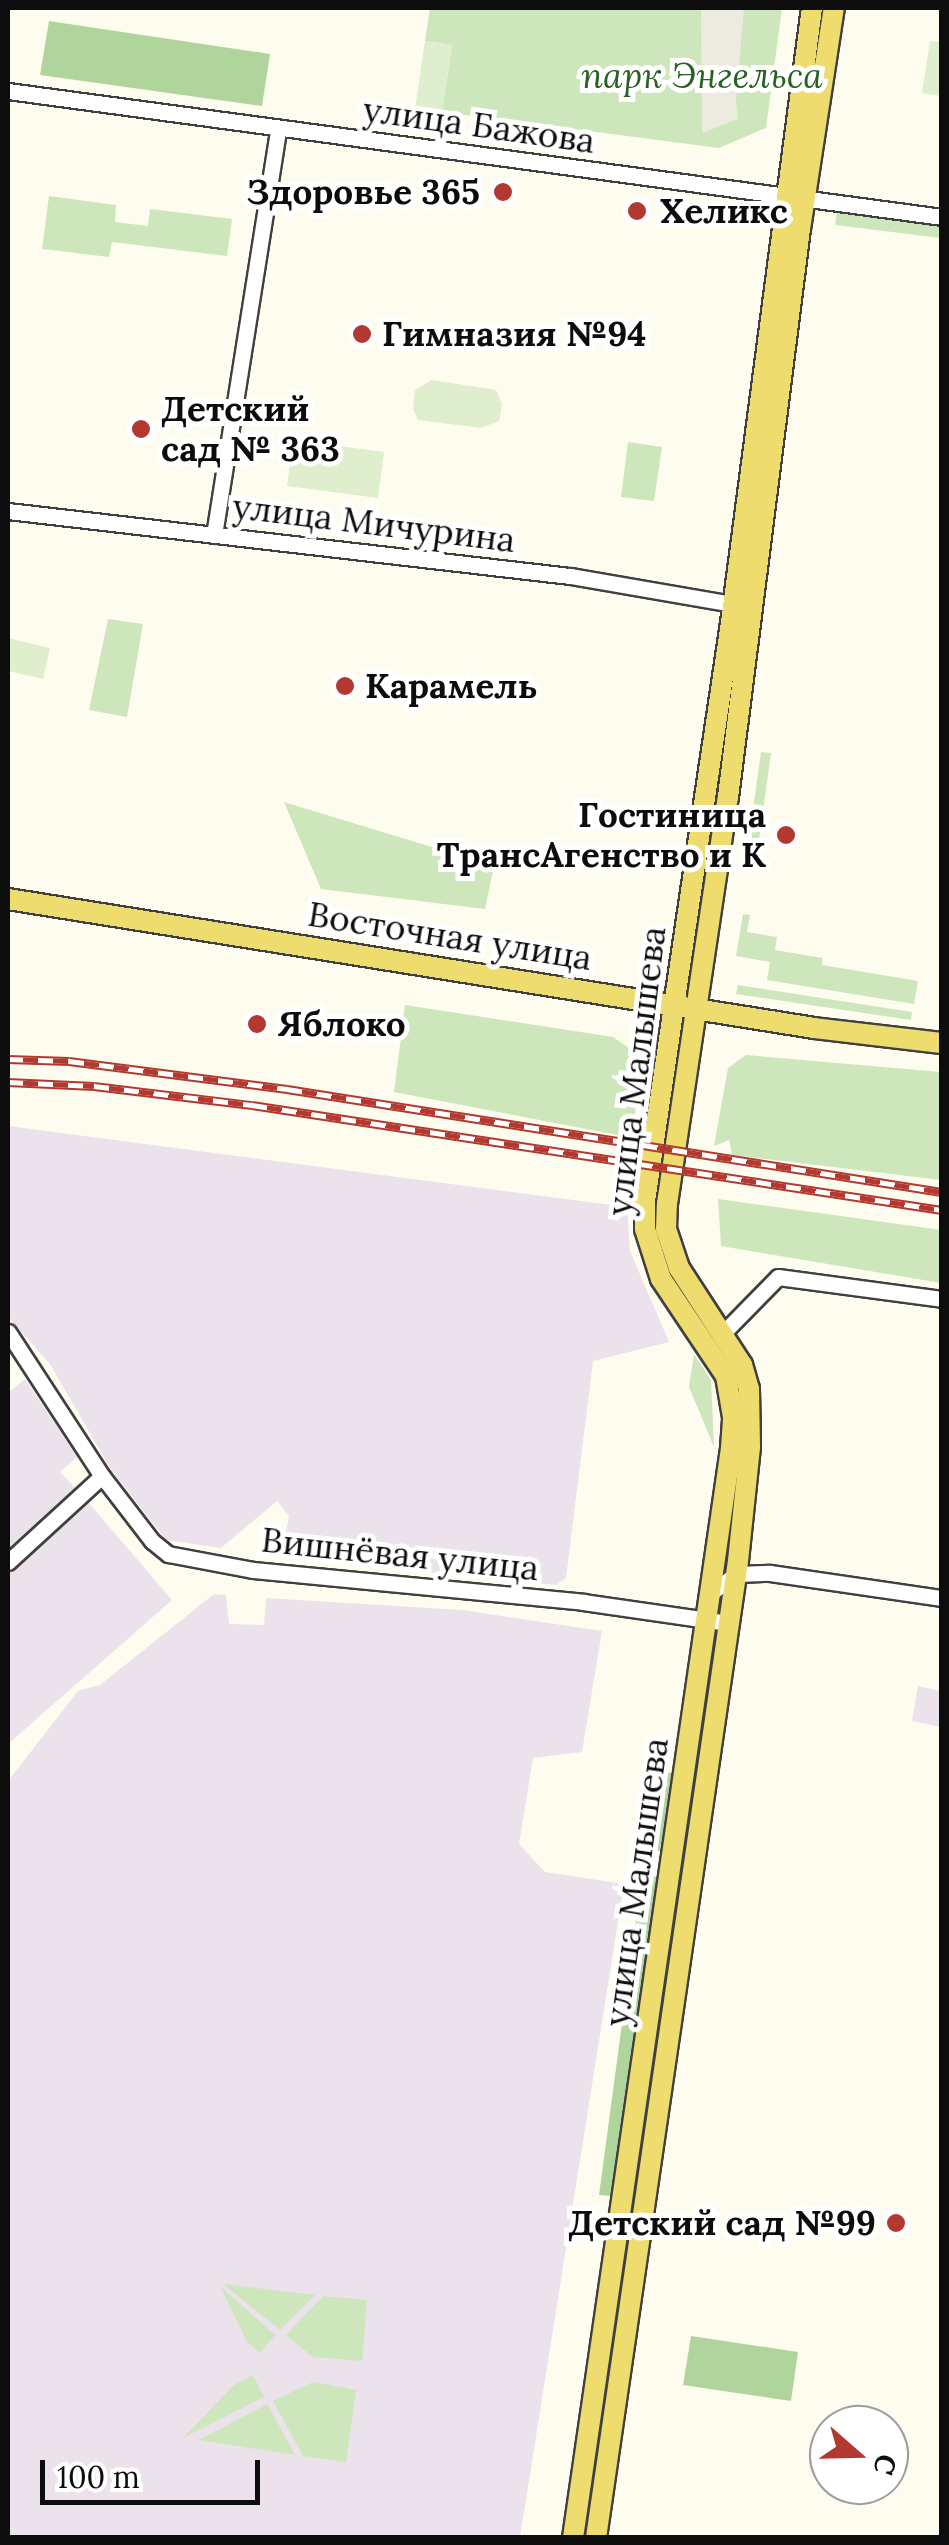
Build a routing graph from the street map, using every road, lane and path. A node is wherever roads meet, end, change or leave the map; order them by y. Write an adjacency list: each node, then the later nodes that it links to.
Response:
1 (812, 8): 5 (main road, улица Малышева)
2 (834, 8): 5 (main road, улица Малышева)
3 (8, 91): 4 (street, улица Бажова)
4 (278, 129): 5 (street, улица Бажова); 8 (street)
5 (797, 196): 6 (street, улица Бажова); 9 (main road, улица Малышева); 11 (main road, улица Малышева)
6 (942, 217)
7 (8, 511): 8 (street, улица Мичурина)
8 (214, 535): 9 (street, улица Мичурина)
9 (732, 604): 11 (main road, улица Малышева)
10 (8, 899): 11 (main road, Восточная улица)
11 (684, 1006): 12 (main road, Восточная улица); 15 (main road, улица Малышева); 19 (main road, улица Малышева)
12 (942, 1044)
13 (942, 1299): 15 (street)
14 (8, 1332): 16 (street, Вишнёвая улица)
15 (723, 1333): 18 (main road, улица Малышева)
16 (102, 1476): 17 (street); 21 (street, Вишнёвая улица)
17 (8, 1562)
18 (736, 1574): 19 (street); 20 (street); 21 (main road, улица Малышева)
19 (712, 1592): 21 (main road, улица Малышева)
20 (942, 1598)
21 (718, 1621): 22 (main road, улица Малышева); 23 (main road, улица Малышева)
22 (573, 2538)
23 (596, 2538)

